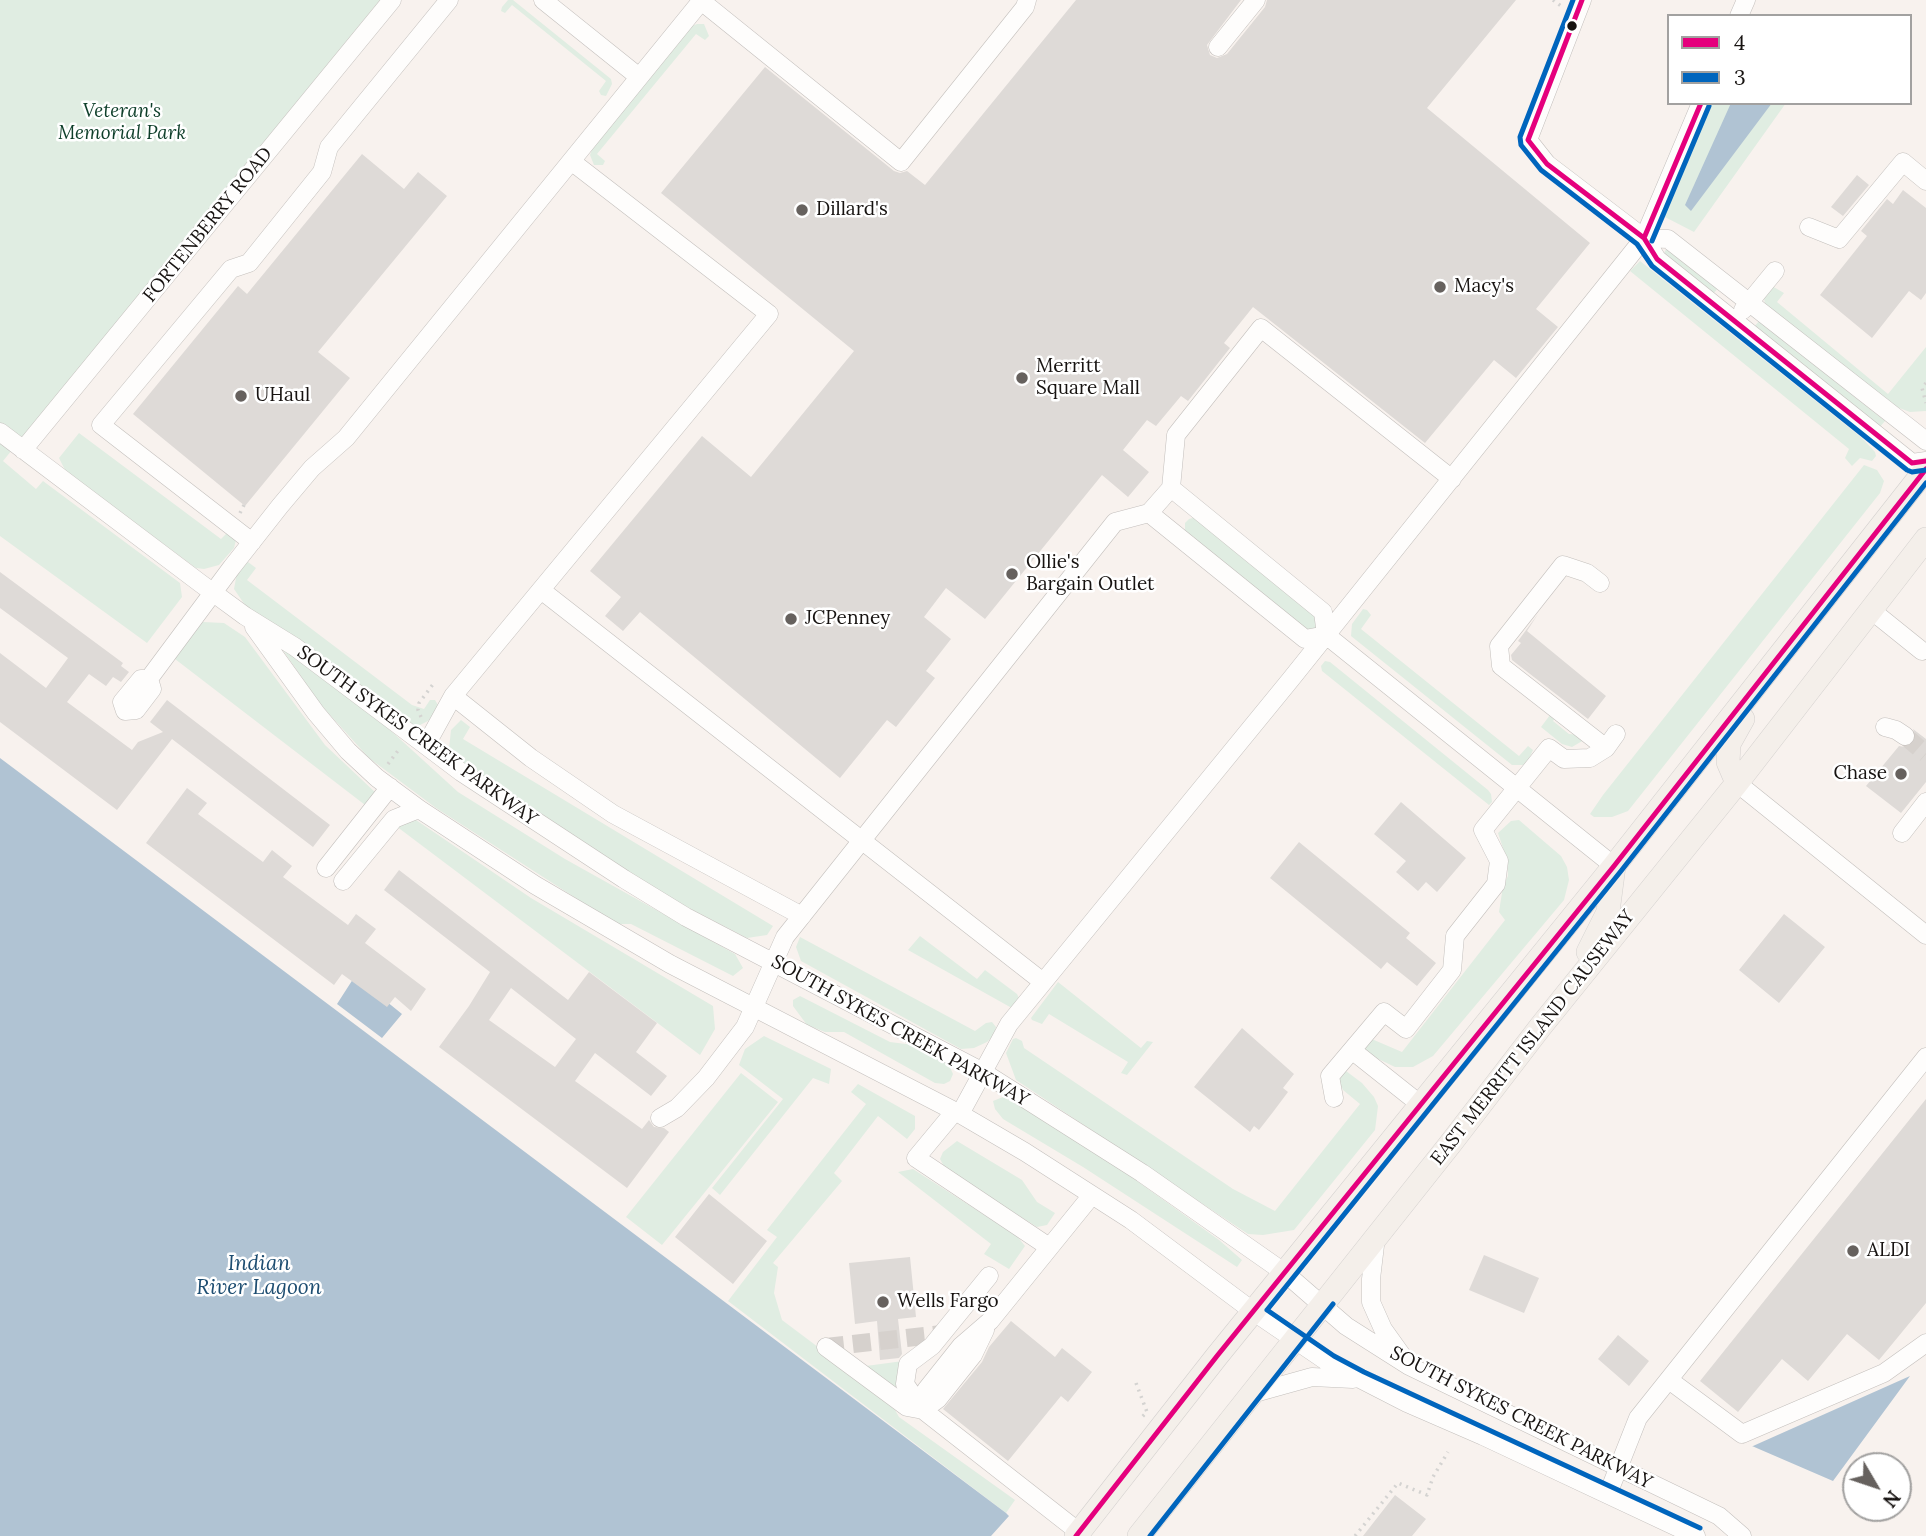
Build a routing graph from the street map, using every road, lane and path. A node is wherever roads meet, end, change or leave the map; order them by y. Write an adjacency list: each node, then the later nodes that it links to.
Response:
1 (392, 0): 22 (street, FORTENBERRY ROAD)
2 (449, 0): 29 (street)
3 (543, 0): 9 (street)
4 (701, 0): 5 (street); 9 (street)
5 (1027, 0)
6 (1256, 0): 8 (street)
7 (1582, 0): 14 (street)
8 (1218, 47)
9 (639, 77): 11 (street)
10 (1700, 105): 14 (street)
11 (571, 161): 29 (street); 31 (street)
12 (1926, 181): 13 (street)
13 (1810, 227)
14 (1644, 238): 16 (street); 17 (street); 25 (street)
15 (1775, 271): 16 (street)
16 (1749, 302): 17 (street); 21 (street)
17 (1734, 321): 23 (street)
18 (1926, 383): 19 (path)
19 (1926, 403)
20 (0, 432): 22 (street, SOUTH SYKES CREEK PARKWAY)
21 (1926, 441)
22 (23, 450): 32 (street, SOUTH SYKES CREEK PARKWAY)
23 (1926, 461)
24 (1926, 469): 37 (main road)
25 (1452, 479): 26 (street); 35 (street)
26 (1171, 488): 27 (street); 35 (street)
27 (1149, 513): 35 (street); 50 (street)
28 (1926, 539): 33 (main road, EAST MERRITT ISLAND CAUSEWAY)
29 (252, 542): 32 (street)
30 (1600, 583): 46 (street)
31 (541, 590): 39 (street); 50 (street)
32 (212, 592): 34 (street, SOUTH SYKES CREEK PARKWAY); 40 (street)
33 (1871, 610): 36 (street); 45 (main road, EAST MERRITT ISLAND CAUSEWAY)
34 (245, 616): 43 (street, SOUTH SYKES CREEK PARKWAY); 44 (street, SOUTH SYKES CREEK PARKWAY)
35 (1326, 635): 46 (street); 57 (street)
36 (1922, 651)
37 (1771, 667): 45 (main road); 51 (main road)
38 (434, 682): 43 (path)
39 (453, 696): 43 (street); 54 (street)
40 (123, 713)
41 (1885, 727): 42 (street)
42 (1905, 736)
43 (418, 739): 44 (path); 56 (street, SOUTH SYKES CREEK PARKWAY)
44 (383, 783): 48 (street, SOUTH SYKES CREEK PARKWAY); 52 (street)
45 (1737, 783): 55 (street); 59 (main road, EAST MERRITT ISLAND CAUSEWAY)
46 (1515, 789): 51 (street); 60 (street)
47 (1926, 802): 49 (street)
48 (419, 809): 53 (street); 58 (street, SOUTH SYKES CREEK PARKWAY)
49 (1902, 833)
50 (863, 841): 54 (street); 57 (street)
51 (1614, 866): 59 (main road); 64 (main road)
52 (326, 868)
53 (343, 881)
54 (802, 916): 56 (street)
55 (1926, 935)
56 (774, 962): 58 (street); 62 (street, SOUTH SYKES CREEK PARKWAY)
57 (1043, 982): 62 (street)
58 (752, 1007): 65 (street, SOUTH SYKES CREEK PARKWAY); 66 (street)
59 (1541, 1026): 68 (main road, EAST MERRITT ISLAND CAUSEWAY)
60 (1353, 1051): 63 (street); 64 (street)
61 (1926, 1057): 79 (street)
62 (983, 1072): 65 (street); 70 (street, SOUTH SYKES CREEK PARKWAY)
63 (1334, 1098)
64 (1420, 1105): 70 (main road)
65 (958, 1112): 67 (street, SOUTH SYKES CREEK PARKWAY); 69 (street)
66 (660, 1118)
67 (1092, 1195): 69 (street); 73 (street, SOUTH SYKES CREEK PARKWAY)
68 (1376, 1237): 72 (main road, EAST MERRITT ISLAND CAUSEWAY); 77 (street)
69 (1049, 1247): 82 (street)
70 (1285, 1273): 72 (street, SOUTH SYKES CREEK PARKWAY); 73 (main road)
71 (989, 1276): 82 (street)
72 (1322, 1305): 74 (main road, EAST MERRITT ISLAND CAUSEWAY); 77 (street, SOUTH SYKES CREEK PARKWAY)
73 (1254, 1312): 74 (street, SOUTH SYKES CREEK PARKWAY); 87 (main road)
74 (1294, 1339): 78 (street, SOUTH SYKES CREEK PARKWAY); 81 (main road, EAST MERRITT ISLAND CAUSEWAY)
75 (1926, 1343): 79 (street)
76 (826, 1347): 82 (street)
77 (1409, 1366): 85 (street, SOUTH SYKES CREEK PARKWAY)
78 (1360, 1380): 81 (street); 86 (street, SOUTH SYKES CREEK PARKWAY)
79 (1669, 1380): 85 (street)
80 (1136, 1383): 83 (path)
81 (1251, 1394): 88 (main road, EAST MERRITT ISLAND CAUSEWAY)
82 (923, 1410): 87 (street)
83 (1140, 1419)
84 (1448, 1452): 89 (path)
85 (1619, 1467): 86 (street); 91 (street, SOUTH SYKES CREEK PARKWAY)
86 (1608, 1494): 90 (street, SOUTH SYKES CREEK PARKWAY)
87 (1077, 1534)
88 (1139, 1536)
89 (1356, 1536)
90 (1696, 1536)
91 (1742, 1536)

